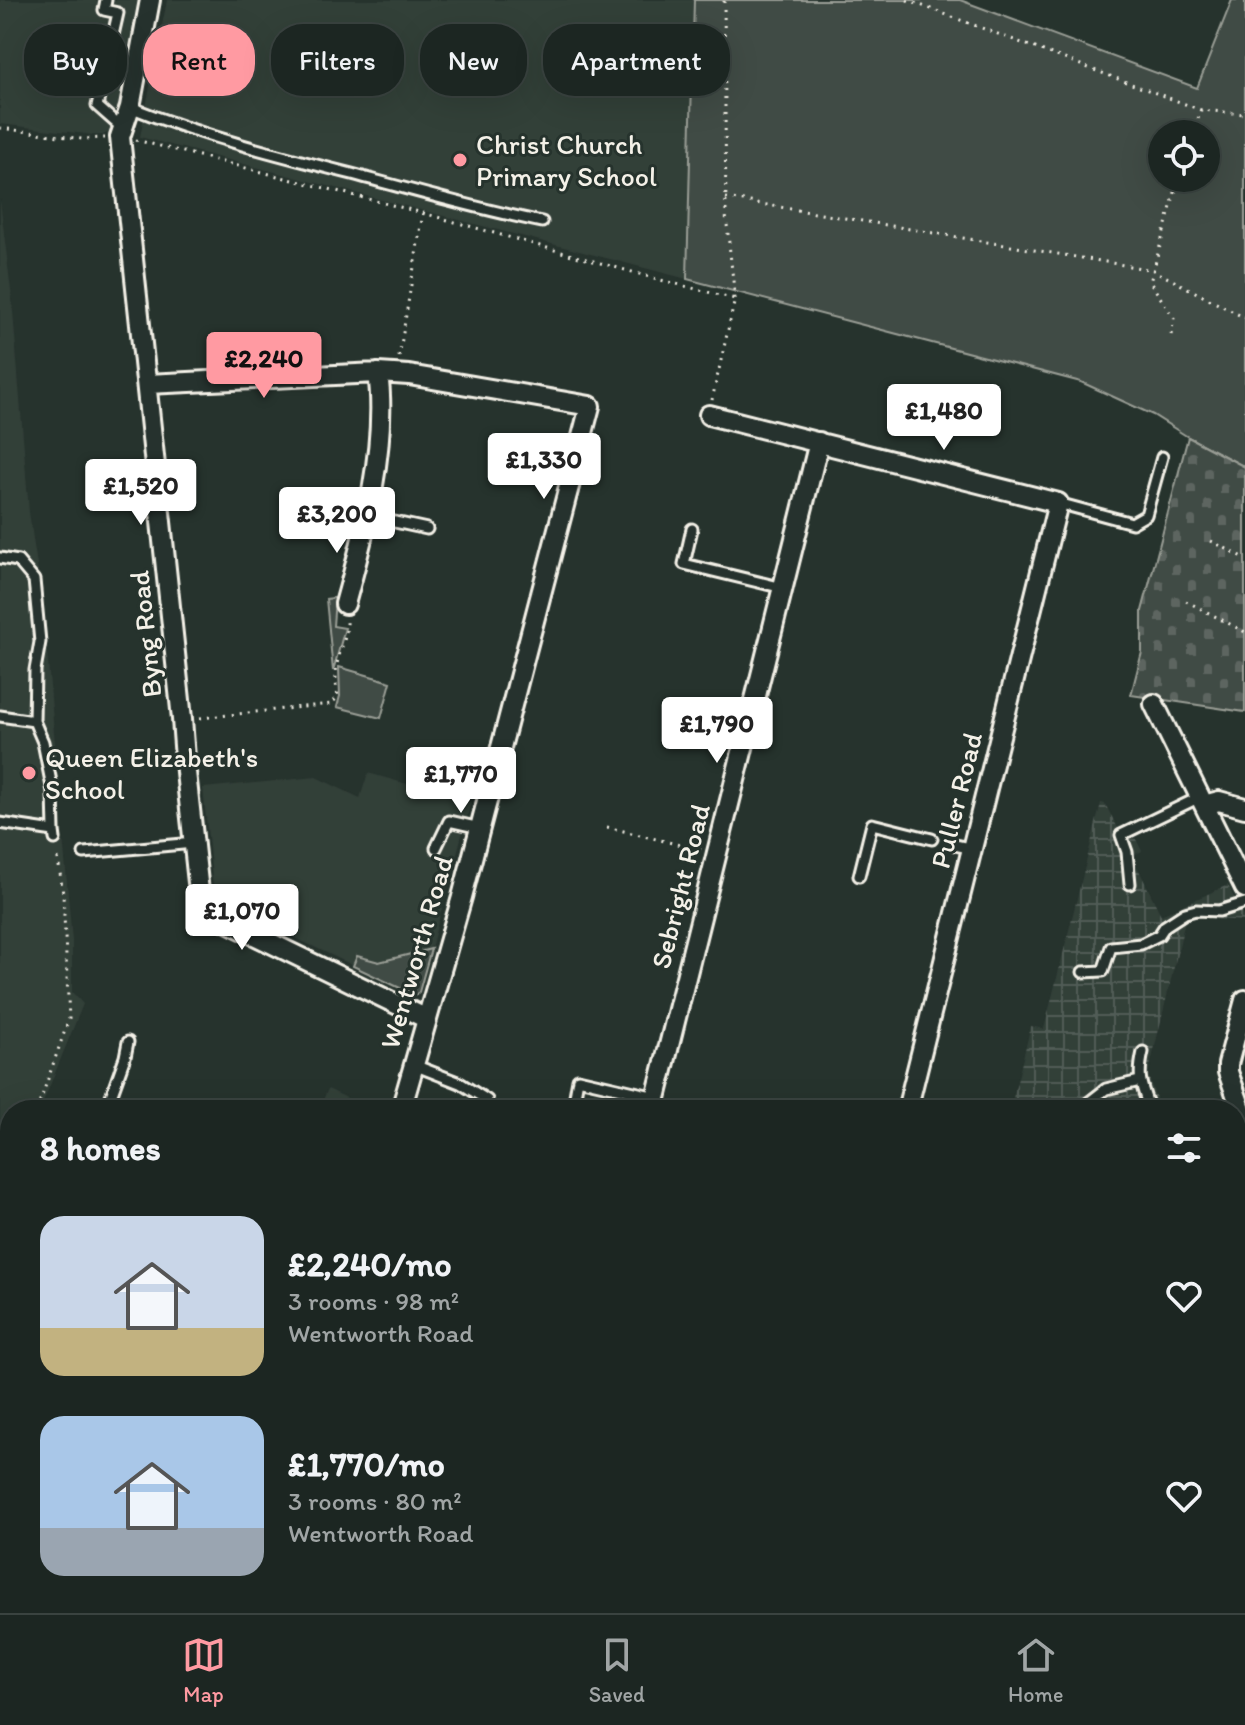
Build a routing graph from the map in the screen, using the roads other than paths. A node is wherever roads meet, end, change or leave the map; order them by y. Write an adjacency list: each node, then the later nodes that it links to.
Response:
1 (106, 0): 3 (lane)
2 (150, 0): 5 (street, Byng Road)
3 (116, 24)
4 (100, 96): 6 (lane)
5 (130, 107): 6 (street, Byng Road); 7 (lane)
6 (122, 133): 9 (street, Byng Road)
7 (542, 222)
8 (387, 373): 9 (street, Wentworth Road); 14 (street); 26 (street, Wentworth Road)
9 (147, 384): 28 (street, Byng Road)
10 (709, 415): 11 (street)
11 (819, 442): 13 (street); 18 (street, Sebright Road)
12 (1162, 457): 13 (lane)
13 (1058, 503): 48 (street, Puller Road)
14 (367, 516): 15 (lane); 19 (street)
15 (427, 529)
16 (692, 529): 18 (lane)
17 (0, 558): 22 (lane)
18 (783, 588): 47 (street, Sebright Road)
19 (345, 604)
20 (1154, 704): 23 (street)
21 (0, 716): 22 (lane)
22 (34, 721): 25 (lane)
23 (1202, 801): 24 (street); 32 (lane); 33 (street)
24 (1245, 808)
25 (0, 823)
26 (480, 828): 29 (lane); 37 (street, Wentworth Road)
27 (932, 839): 31 (lane)
28 (194, 843): 30 (lane); 37 (street, Byng Road)
29 (436, 848)
30 (84, 853)
31 (859, 876)
32 (1130, 884)
33 (1245, 888)
34 (1245, 903): 35 (lane)
35 (1083, 972)
36 (1245, 1000): 51 (street)
37 (427, 1019): 40 (street, Wentworth Road)
38 (128, 1042): 42 (lane)
39 (1143, 1052): 41 (lane)
40 (414, 1065): 43 (street, Wentworth Road); 44 (lane)
41 (1140, 1081): 49 (lane); 50 (lane)
42 (110, 1100)
43 (404, 1100)
44 (487, 1100)
45 (574, 1100): 46 (lane)
46 (643, 1100)
47 (656, 1100)
48 (909, 1100)
49 (1092, 1100)
50 (1147, 1100)
51 (1238, 1100)

